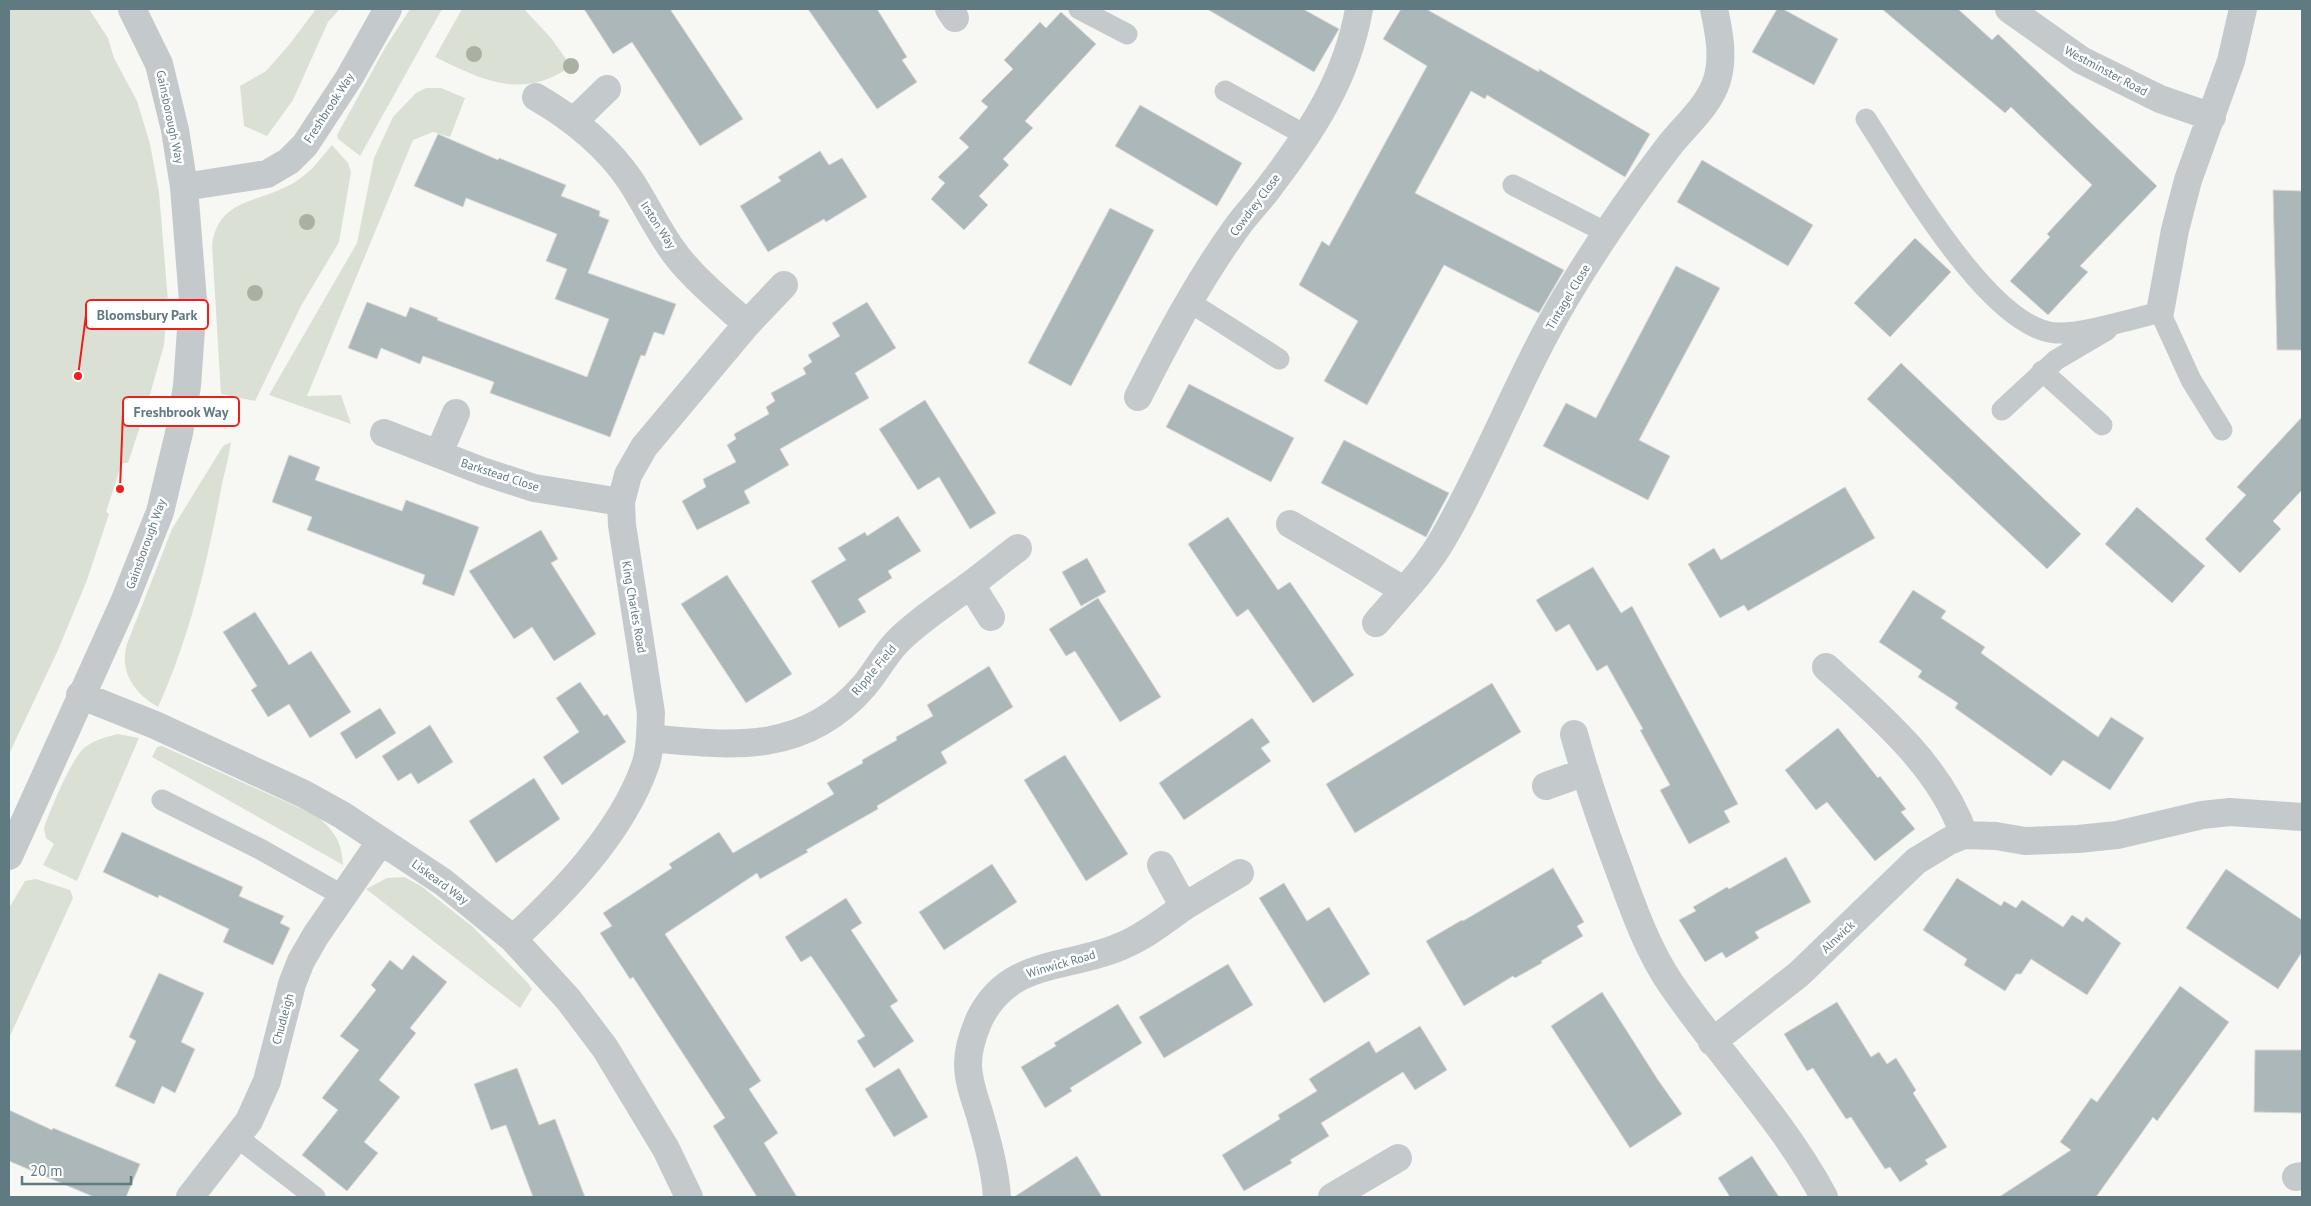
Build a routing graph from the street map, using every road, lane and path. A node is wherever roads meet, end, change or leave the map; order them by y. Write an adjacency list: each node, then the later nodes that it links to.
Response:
1 (132, 9): 17 (street, Gainsborough Way)
2 (388, 9): 17 (street, Freshbrook Way)
3 (1079, 9): 8 (lane)
4 (1359, 9): 15 (street, Cowdrey Close)
5 (1714, 9): 18 (street, Tintagel Close)
6 (2009, 9): 12 (street, Westminster Road)
7 (2243, 9): 12 (street)
8 (1127, 34)
9 (607, 88): 14 (street)
10 (1225, 91): 15 (lane)
11 (536, 97): 14 (street, Irston Way)
12 (2212, 117): 21 (street)
13 (1866, 119): 22 (lane)
14 (574, 121): 23 (street, Irston Way)
15 (1307, 136): 20 (street, Cowdrey Close)
16 (1513, 185): 18 (lane)
17 (184, 187): 41 (street, Gainsborough Way)
18 (1607, 233): 37 (street, Tintagel Close)
19 (784, 285): 23 (street, King Charles Road)
20 (1188, 301): 24 (lane); 26 (street, Cowdrey Close)
21 (2160, 312): 22 (lane); 30 (lane)
22 (2124, 320): 25 (lane)
23 (747, 324): 33 (street, King Charles Road)
24 (1280, 359)
25 (2042, 371): 27 (lane); 29 (lane)
26 (1138, 397)
27 (2002, 410)
28 (456, 413): 32 (street)
29 (2102, 425)
30 (2222, 430)
31 (384, 433): 32 (street, Barkstead Close)
32 (439, 454): 33 (street, Barkstead Close)
33 (621, 502): 43 (street, King Charles Road)
34 (1290, 524): 37 (street)
35 (1018, 548): 36 (street, Ripple Field)
36 (971, 585): 38 (street); 43 (street, Ripple Field)
37 (1404, 590): 39 (street, Tintagel Close)
38 (991, 616)
39 (1376, 623)
40 (1826, 667): 48 (street)
41 (80, 695): 49 (street, Liskeard Way); 50 (street, Gainsborough Way)
42 (1574, 734): 44 (street)
43 (650, 738): 55 (street, King Charles Road)
44 (1585, 772): 45 (street); 56 (street)
45 (1546, 786)
46 (162, 800): 53 (lane)
47 (2302, 817): 48 (street, Alnwick)
48 (1964, 835): 56 (street, Alnwick)
49 (381, 841): 53 (street, Chudleigh); 55 (street, Liskeard Way)
50 (9, 856)
51 (1161, 865): 54 (street)
52 (1240, 873): 54 (street, Winwick Road)
53 (345, 897): 57 (street, Chudleigh)
54 (1184, 907): 62 (street, Winwick Road)
55 (513, 939): 61 (street, Liskeard Way)
56 (1712, 1042): 64 (street)
57 (238, 1138): 59 (street, Chudleigh); 60 (lane)
58 (1398, 1158): 63 (street)
59 (190, 1197)
60 (315, 1197)
61 (689, 1197)
62 (997, 1197)
63 (1332, 1197)
64 (1824, 1197)

